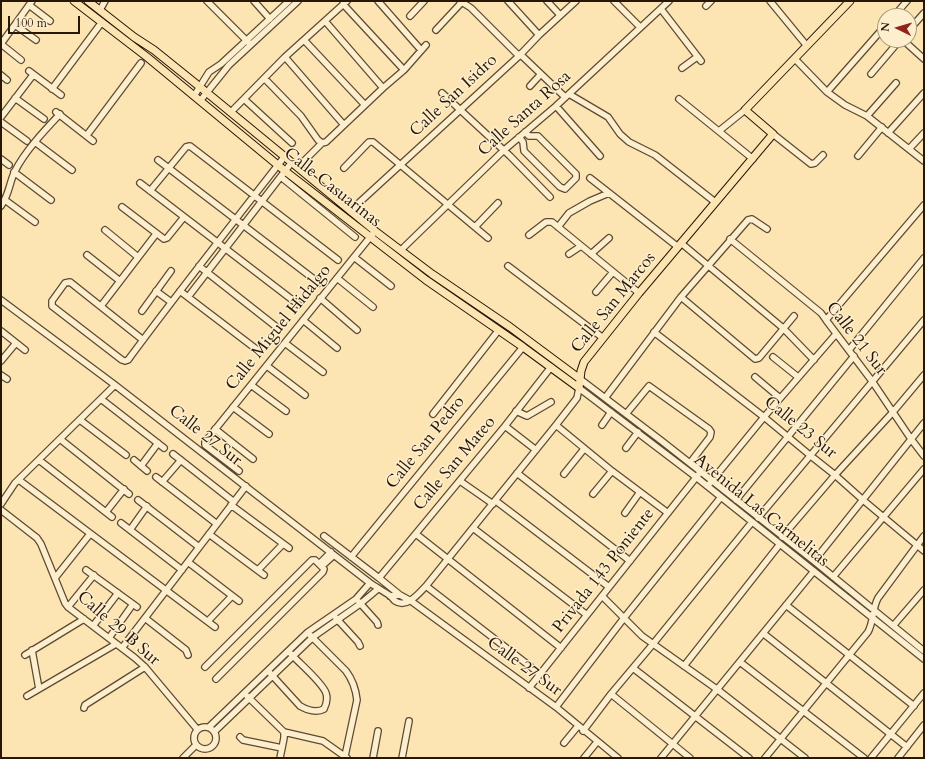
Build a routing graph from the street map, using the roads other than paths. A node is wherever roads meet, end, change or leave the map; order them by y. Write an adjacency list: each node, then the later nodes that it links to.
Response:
1 (74, 1): 31 (main road, Calle Casuarinas)
2 (88, 1): 23 (main road, Calle Casuarinas)
3 (106, 1): 23 (street)
4 (208, 1): 39 (street)
5 (254, 1): 27 (street)
6 (289, 1): 27 (street)
7 (298, 1): 39 (street)
8 (378, 1): 45 (street)
9 (424, 1): 26 (street)
10 (508, 1): 35 (street)
11 (547, 1): 25 (street)
12 (576, 1): 25 (street, Calle San Isidro)
13 (614, 1): 33 (street)
14 (669, 1): 22 (street, Calle Santa Rosa)
15 (711, 1): 21 (street)
16 (770, 1): 42 (street)
17 (850, 1): 42 (main road)
18 (31, 3): 28 (street); 32 (street)
19 (345, 3): 29 (street); 54 (street)
20 (467, 3): 34 (street); 46 (street)
21 (706, 6)
22 (661, 9): 33 (street, Calle Santa Rosa); 52 (street)
23 (100, 10): 65 (main road, Calle Casuarinas)
24 (924, 13): 30 (street)
25 (560, 15): 35 (street, Calle San Isidro)
26 (410, 16)
27 (270, 19): 39 (street)
28 (50, 21)
29 (325, 21): 38 (street); 66 (street)
30 (917, 21)
31 (102, 22): 67 (street); 75 (main road, Calle Casuarinas)
32 (15, 25): 37 (street); 40 (street)
33 (640, 27): 73 (street, Calle Santa Rosa)
34 (436, 30)
35 (539, 35): 46 (street, Calle San Isidro)
36 (877, 35): 69 (street)
37 (36, 40)
38 (304, 40): 47 (street); 78 (street)
39 (249, 43): 53 (street); 59 (street)
40 (1, 44): 50 (street)
41 (426, 46): 45 (street)
42 (807, 46): 48 (main road)
43 (894, 48): 56 (street)
44 (911, 48): 49 (street)
45 (421, 50): 54 (street)
46 (520, 55): 55 (street); 80 (street, Calle San Isidro)
47 (286, 58): 60 (street); 87 (street)
48 (795, 58): 69 (street); 81 (main road)
49 (924, 58)
50 (21, 60)
51 (141, 64): 94 (street)
52 (682, 68)
53 (213, 69): 58 (street); 59 (street)
54 (404, 70): 66 (street)
55 (541, 74): 64 (street); 73 (street)
56 (871, 74)
57 (1, 75): 61 (street)
58 (205, 78): 63 (street); 65 (street)
59 (219, 78): 63 (street)
60 (265, 79): 77 (street); 100 (street)
61 (7, 80)
62 (896, 83): 83 (street)
63 (214, 84): 68 (street)
64 (530, 86)
65 (200, 87): 68 (main road, Calle Casuarinas); 75 (street)
66 (383, 88): 78 (street)
67 (52, 89): 72 (street); 74 (street)
68 (207, 92): 75 (street); 82 (main road, Calle Casuarinas)
69 (827, 92): 83 (street)
70 (442, 93): 80 (street)
71 (924, 93): 91 (street)
72 (61, 95)
73 (567, 96): 79 (street, Calle Santa Rosa); 129 (street)
74 (16, 98): 84 (street); 85 (street)
75 (197, 98): 114 (main road, Calle Casuarinas)
76 (679, 99): 89 (street)
77 (244, 100): 82 (street); 99 (street)
78 (365, 105): 87 (street)
79 (556, 106): 90 (street, Calle Santa Rosa); 105 (street)
80 (459, 110): 102 (street); 112 (street, Calle San Isidro)
81 (745, 110): 89 (street); 93 (main road)
82 (231, 112): 104 (main road, Calle Casuarinas)
83 (867, 116): 88 (street)
84 (1, 117)
85 (44, 119)
86 (1, 122): 96 (street)
87 (344, 125): 100 (street)
88 (882, 127): 91 (street); 106 (street)
89 (719, 131): 107 (street)
90 (525, 132): 95 (street, Calle Santa Rosa); 95 (street)
91 (888, 133): 101 (street)
92 (924, 133): 101 (street)
93 (773, 134): 103 (street); 107 (main road, Calle San Marcos)
94 (87, 135): 97 (street); 98 (street)
95 (519, 137): 102 (street, Calle Santa Rosa)
96 (26, 141)
97 (93, 141)
98 (35, 142): 117 (street); 118 (street)
99 (292, 143)
100 (322, 143): 111 (street)
101 (909, 149): 110 (street)
102 (503, 150): 125 (street); 131 (street, Calle Santa Rosa)
103 (824, 155)
104 (285, 156): 111 (main road, Calle Casuarinas); 114 (street)
105 (600, 156)
106 (858, 156)
107 (752, 158): 129 (main road, Calle San Marcos)
108 (1, 159): 113 (street)
109 (158, 160): 115 (street)
110 (924, 161)
111 (295, 164): 119 (street); 135 (main road, Calle Casuarinas)
112 (400, 164): 116 (street); 131 (street); 135 (street, Calle San Isidro)
113 (9, 165)
114 (278, 165): 119 (main road, Calle Casuarinas); 124 (street)
115 (169, 168): 122 (street); 124 (street); 137 (street)
116 (344, 168)
117 (72, 170)
118 (14, 172): 126 (street); 127 (street)
119 (283, 174): 128 (street); 145 (main road, Calle Casuarinas); 147 (street)
120 (590, 178): 123 (street)
121 (140, 183): 122 (street)
122 (150, 191): 136 (street)
123 (609, 193): 141 (street); 152 (street)
124 (254, 196): 128 (street); 137 (street)
125 (550, 197)
126 (6, 200): 133 (street); 138 (street)
127 (51, 200)
128 (262, 202): 139 (street); 162 (street)
129 (715, 202): 152 (main road, Calle San Marcos)
130 (498, 203): 140 (street)
131 (448, 204): 140 (street); 155 (street, Calle Santa Rosa)
132 (924, 205): 188 (street)
133 (1, 206)
134 (122, 208): 144 (street)
135 (350, 211): 145 (main road, Calle Casuarinas)
136 (184, 217): 144 (street); 151 (street)
137 (236, 219): 139 (street); 151 (street)
138 (35, 222)
139 (243, 225): 154 (street); 171 (street)
140 (475, 227): 148 (street)
141 (558, 227): 146 (street); 153 (street)
142 (767, 229): 150 (street)
143 (105, 230): 159 (street)
144 (156, 234): 159 (street)
145 (373, 234): 155 (main road, Calle Casuarinas); 160 (street, Calle Miguel Hidalgo); 194 (main road, Calle Casuarinas)
146 (529, 235)
147 (355, 237)
148 (488, 238)
149 (609, 238): 157 (street)
150 (730, 239): 163 (street); 188 (street, Calle 21 Sur)
151 (217, 243): 154 (street); 164 (street)
152 (680, 245): 163 (street); 176 (main road, Calle San Marcos)
153 (581, 246): 156 (street); 157 (street)
154 (225, 249): 167 (street); 182 (street)
155 (401, 250): 218 (main road, Calle Casuarinas)
156 (569, 254)
157 (591, 254): 168 (street)
158 (87, 255): 170 (street)
159 (138, 257): 170 (street)
160 (354, 257): 169 (street, Calle Miguel Hidalgo); 172 (street)
161 (924, 258): 204 (street)
162 (338, 260)
163 (708, 265): 178 (street); 190 (street)
164 (199, 266): 167 (street); 174 (street)
165 (508, 266): 197 (street)
166 (171, 271): 173 (street)
167 (207, 272): 177 (street); 191 (street)
168 (613, 272): 175 (street); 176 (street)
169 (337, 278): 179 (street, Calle Miguel Hidalgo); 184 (street)
170 (120, 281): 183 (street)
171 (319, 283)
172 (391, 286)
173 (156, 291): 181 (street); 185 (street)
174 (180, 291): 177 (street); 181 (street)
175 (596, 292)
176 (639, 293): 197 (main road, Calle San Marcos)
177 (188, 297): 205 (street)
178 (681, 297): 190 (street); 195 (street)
179 (320, 298): 187 (street, Calle Miguel Hidalgo); 192 (street)
180 (1, 300): 220 (street, Calle 27 Sur)
181 (171, 302): 198 (street)
182 (299, 305)
183 (101, 306): 198 (street); 198 (street)
184 (373, 307)
185 (142, 311)
186 (794, 316): 190 (street)
187 (303, 320): 200 (street, Calle Miguel Hidalgo); 202 (street)
188 (826, 320): 196 (street, Calle 21 Sur)
189 (924, 320): 219 (street)
190 (783, 328): 208 (street)
191 (280, 329)
192 (358, 330)
193 (1, 331): 199 (street)
194 (498, 331): 201 (main road, Calle Casuarinas); 233 (street)
195 (654, 332): 224 (street); 235 (street, Calle 23 Sur)
196 (836, 334): 204 (street, Calle 21 Sur); 208 (street)
197 (603, 338): 218 (main road, Calle San Marcos)
198 (143, 340)
199 (16, 343): 203 (street); 209 (street)
200 (285, 343): 210 (street, Calle Miguel Hidalgo); 212 (street)
201 (523, 347): 211 (main road, Calle Casuarinas); 315 (street, Calle San Pedro)
202 (337, 348)
203 (25, 350)
204 (849, 350): 206 (street, Calle 21 Sur)
205 (260, 352)
206 (854, 356): 219 (street, Calle 21 Sur); 244 (street)
207 (773, 357): 216 (street)
208 (814, 360): 216 (street)
209 (1, 361)
210 (267, 366): 221 (street, Calle Miguel Hidalgo); 223 (street)
211 (551, 367): 222 (main road, Calle Casuarinas); 230 (street, Calle San Mateo)
212 (323, 372)
213 (1, 375): 217 (street)
214 (924, 375): 232 (street)
215 (755, 377): 225 (street)
216 (798, 377): 225 (street)
217 (7, 379)
218 (580, 379): 222 (main road, Calle San Marcos); 224 (street, Avenida Las Carmelitas)
219 (872, 381): 232 (street, Calle 21 Sur); 254 (street)
220 (115, 385): 226 (street); 276 (street, Calle 27 Sur)
221 (251, 385): 228 (street, Calle Miguel Hidalgo); 229 (street)
222 (579, 388): 231 (street, Avenida Las Carmelitas); 238 (street, Calle San Marcos)
223 (305, 395)
224 (605, 398): 234 (street, Avenida Las Carmelitas)
225 (780, 398): 235 (street)
226 (101, 399): 236 (street); 247 (street)
227 (551, 402): 230 (street)
228 (233, 407): 241 (street, Calle Miguel Hidalgo); 243 (street)
229 (286, 411)
230 (516, 412): 240 (street, Calle San Mateo)
231 (611, 412): 239 (street); 242 (street, Avenida Las Carmelitas)
232 (893, 412): 246 (street, Calle 21 Sur); 269 (street)
233 (433, 414)
234 (626, 414): 260 (street, Avenida Las Carmelitas); 260 (street)
235 (764, 417): 244 (street, Calle 23 Sur); 273 (street)
236 (80, 420): 245 (street); 253 (street)
237 (924, 423): 246 (street)
238 (556, 425): 250 (street); 251 (street, Calle San Marcos)
239 (602, 425)
240 (506, 426): 251 (street); 274 (street, Calle San Mateo)
241 (215, 429): 259 (street); 264 (street, Calle Miguel Hidalgo)
242 (638, 432): 249 (street); 271 (street, Avenida Las Carmelitas)
243 (268, 434)
244 (788, 437): 254 (street, Calle 23 Sur); 284 (street)
245 (60, 439): 256 (street); 278 (street)
246 (911, 439): 255 (street, Calle 21 Sur); 285 (street)
247 (158, 443): 248 (street); 261 (street)
248 (164, 448)
249 (626, 448)
250 (584, 449): 265 (street); 268 (street)
251 (536, 450): 267 (street, Calle San Marcos)
252 (173, 454): 258 (street)
253 (126, 455)
254 (811, 456): 269 (street, Calle 23 Sur); 296 (street)
255 (924, 456)
256 (39, 460): 272 (street); 291 (street)
257 (134, 460): 261 (street)
258 (180, 460): 275 (street); 288 (street)
259 (254, 460)
260 (690, 463): 266 (street, Avenida Las Carmelitas)
261 (141, 466): 263 (street)
262 (924, 469): 295 (street)
263 (147, 471)
264 (239, 471)
265 (612, 471): 279 (street); 281 (street)
266 (700, 471): 271 (street, Privada 143 Poniente); 273 (street, Avenida Las Carmelitas)
267 (517, 473): 286 (street, Calle San Marcos); 317 (street)
268 (564, 474)
269 (835, 474): 285 (street, Calle 23 Sur); 307 (street)
270 (156, 477): 275 (street)
271 (696, 477): 277 (street, Avenida Las Carmelitas); 293 (street, Privada 143 Poniente)
272 (19, 480): 287 (street); 302 (street)
273 (712, 480): 277 (street); 284 (street, Avenida Las Carmelitas)
274 (460, 481): 286 (street); 304 (street, Calle San Mateo)
275 (162, 482): 299 (street)
276 (246, 486): 288 (street); 314 (street, Calle 27 Sur)
277 (707, 486): 282 (street, Avenida Las Carmelitas)
278 (124, 489): 280 (street); 291 (street)
279 (640, 492): 292 (street); 293 (street)
280 (129, 494)
281 (593, 494)
282 (722, 497): 297 (street, Avenida Las Carmelitas); 351 (street)
283 (138, 500): 289 (street)
284 (736, 500): 296 (street, Avenida Las Carmelitas)
285 (863, 500): 295 (street, Calle 23 Sur); 318 (street)
286 (494, 502): 300 (street, Calle San Marcos); 332 (street)
287 (1, 504)
288 (233, 504): 299 (street); 308 (street)
289 (147, 506): 301 (street); 311 (street)
290 (1, 510): 328 (street, Calle 29 B Sur)
291 (106, 512): 294 (street)
292 (625, 512)
293 (668, 512): 317 (street, Privada 143 Poniente)
294 (112, 517)
295 (884, 517): 310 (street, Calle 23 Sur); 327 (street)
296 (758, 518): 307 (street, Avenida Las Carmelitas)
297 (752, 522): 309 (street, Avenida Las Carmelitas); 365 (street)
298 (121, 523): 301 (street)
299 (217, 524): 303 (street)
300 (473, 528): 316 (street, Calle San Marcos); 349 (street)
301 (130, 530): 322 (street)
302 (90, 534): 328 (street); 334 (street)
303 (209, 534): 311 (street); 323 (street)
304 (416, 534): 316 (street); 329 (street, Calle San Mateo)
305 (324, 536): 315 (street, Calle 27 Sur)
306 (924, 536): 310 (street)
307 (782, 537): 318 (street, Avenida Las Carmelitas)
308 (283, 544): 312 (street); 323 (street)
309 (780, 544): 324 (street, Avenida Las Carmelitas); 377 (street)
310 (917, 544): 313 (street, Calle 23 Sur); 347 (street)
311 (199, 547): 319 (street)
312 (289, 548)
313 (924, 550)
314 (332, 553): 320 (street); 330 (street, Calle 27 Sur)
315 (351, 557): 329 (street, Calle 27 Sur)
316 (448, 558): 331 (street, Calle San Marcos); 368 (street)
317 (630, 561): 332 (street, Privada 143 Poniente)
318 (814, 561): 327 (street, Avenida Las Carmelitas)
319 (188, 562): 322 (street); 338 (street)
320 (320, 565): 379 (street); 384 (street)
321 (86, 570): 325 (street)
322 (182, 570): 334 (street)
323 (258, 570): 326 (street)
324 (814, 571): 345 (street); 352 (street, Avenida Las Carmelitas)
325 (94, 575): 336 (street); 346 (street)
326 (264, 575)
327 (834, 577): 347 (street, Avenida Las Carmelitas)
328 (55, 578): 346 (street, Calle 29 B Sur)
329 (379, 578): 337 (street, Calle 27 Sur)
330 (370, 583): 333 (street, Calle 27 Sur); 341 (street)
331 (426, 586): 343 (street, Calle San Marcos); 382 (street)
332 (609, 587): 340 (street, Privada 143 Poniente)
333 (378, 589): 339 (street, Calle 27 Sur); 344 (street)
334 (166, 590): 350 (street); 355 (street)
335 (924, 590): 358 (street)
336 (118, 593): 357 (street); 363 (street)
337 (400, 595): 339 (street); 343 (street, Calle 27 Sur)
338 (232, 596): 342 (street); 355 (street)
339 (390, 596): 343 (street, Calle 27 Sur)
340 (602, 596): 349 (street, Privada 143 Poniente); 351 (street)
341 (356, 599): 344 (street); 348 (street)
342 (239, 601)
343 (411, 601): 386 (street, Calle 27 Sur)
344 (360, 604): 354 (street); 356 (street)
345 (786, 605): 361 (street); 374 (street)
346 (68, 607): 353 (street, Calle 29 B Sur)
347 (874, 610): 352 (street); 358 (street, Avenida Las Carmelitas)
348 (333, 615): 354 (street); 360 (street)
349 (587, 615): 368 (street, Privada 143 Poniente)
350 (145, 618): 367 (street); 373 (street)
351 (624, 618): 365 (street); 395 (street)
352 (872, 618): 374 (street); 375 (street, Avenida Las Carmelitas)
353 (84, 619): 357 (street, Calle 29 B Sur); 369 (street)
354 (337, 620): 362 (street); 366 (street)
355 (208, 621): 359 (street)
356 (378, 625)
357 (93, 626): 363 (street, Calle 29 B Sur)
358 (893, 626): 370 (street, Avenida Las Carmelitas)
359 (215, 627)
360 (308, 632): 362 (street); 371 (street)
361 (764, 634): 376 (street); 385 (street)
362 (313, 637): 371 (street); 420 (street)
363 (109, 638): 364 (street, Calle 29 B Sur)
364 (116, 644): 367 (street, Calle 29 B Sur); 387 (street)
365 (653, 644): 377 (street); 380 (street)
366 (360, 646)
367 (122, 648): 378 (street, Calle 29 B Sur)
368 (561, 648): 382 (street, Privada 143 Poniente)
369 (32, 650): 372 (street); 387 (street)
370 (924, 651)
371 (290, 654): 381 (street); 383 (street); 383 (street)
372 (25, 655)
373 (188, 655)
374 (849, 655): 385 (street); 394 (street)
375 (924, 659)
376 (740, 662): 388 (street); 397 (street)
377 (684, 666): 388 (street)
378 (145, 667): 396 (street); 403 (street, Calle 29 B Sur)
379 (205, 668)
380 (633, 668): 391 (street); 398 (street)
381 (268, 670): 383 (street); 389 (street)
382 (540, 674): 386 (street, Privada 143 Poniente)
383 (272, 675): 393 (street)
384 (216, 679)
385 (826, 684): 397 (street); 409 (street)
386 (529, 688): 395 (street, Calle 27 Sur)
387 (39, 689): 392 (street)
388 (718, 690): 398 (street); 412 (street)
389 (244, 693): 393 (street); 402 (street)
390 (924, 693): 394 (street)
391 (611, 694): 404 (street); 415 (street)
392 (28, 696)
393 (249, 698): 406 (street); 407 (street)
394 (914, 706): 409 (street)
395 (556, 707): 401 (street, Calle 27 Sur)
396 (84, 708)
397 (804, 712): 412 (street); 432 (street)
398 (695, 718): 415 (street); 429 (street)
399 (408, 721): 424 (street)
400 (924, 725): 408 (street)
401 (578, 726): 404 (street, Calle 27 Sur); 414 (street)
402 (209, 727): 403 (street); 406 (street)
403 (197, 729): 416 (street)
404 (583, 730): 413 (street, Calle 27 Sur)
405 (378, 731): 423 (street)
406 (214, 732): 416 (street)
407 (284, 732): 418 (street); 420 (street)
408 (918, 732): 410 (street); 417 (street)
409 (891, 735): 417 (street); 433 (street)
410 (924, 736)
411 (240, 737): 418 (street)
412 (782, 739): 430 (street); 431 (street)
413 (597, 742): 425 (street); 426 (street, Calle 27 Sur)
414 (564, 743)
415 (672, 744): 427 (street); 428 (street)
416 (196, 745): 421 (street)
417 (907, 747): 419 (street)
418 (282, 748): 422 (street)
419 (900, 756): 434 (street)
420 (346, 757)
421 (183, 758)
422 (280, 758)
423 (373, 758)
424 (402, 758)
425 (584, 758)
426 (618, 758)
427 (661, 758)
428 (690, 758)
429 (748, 758)
430 (765, 758)
431 (805, 758)
432 (864, 758)
433 (871, 758)
434 (908, 758)

